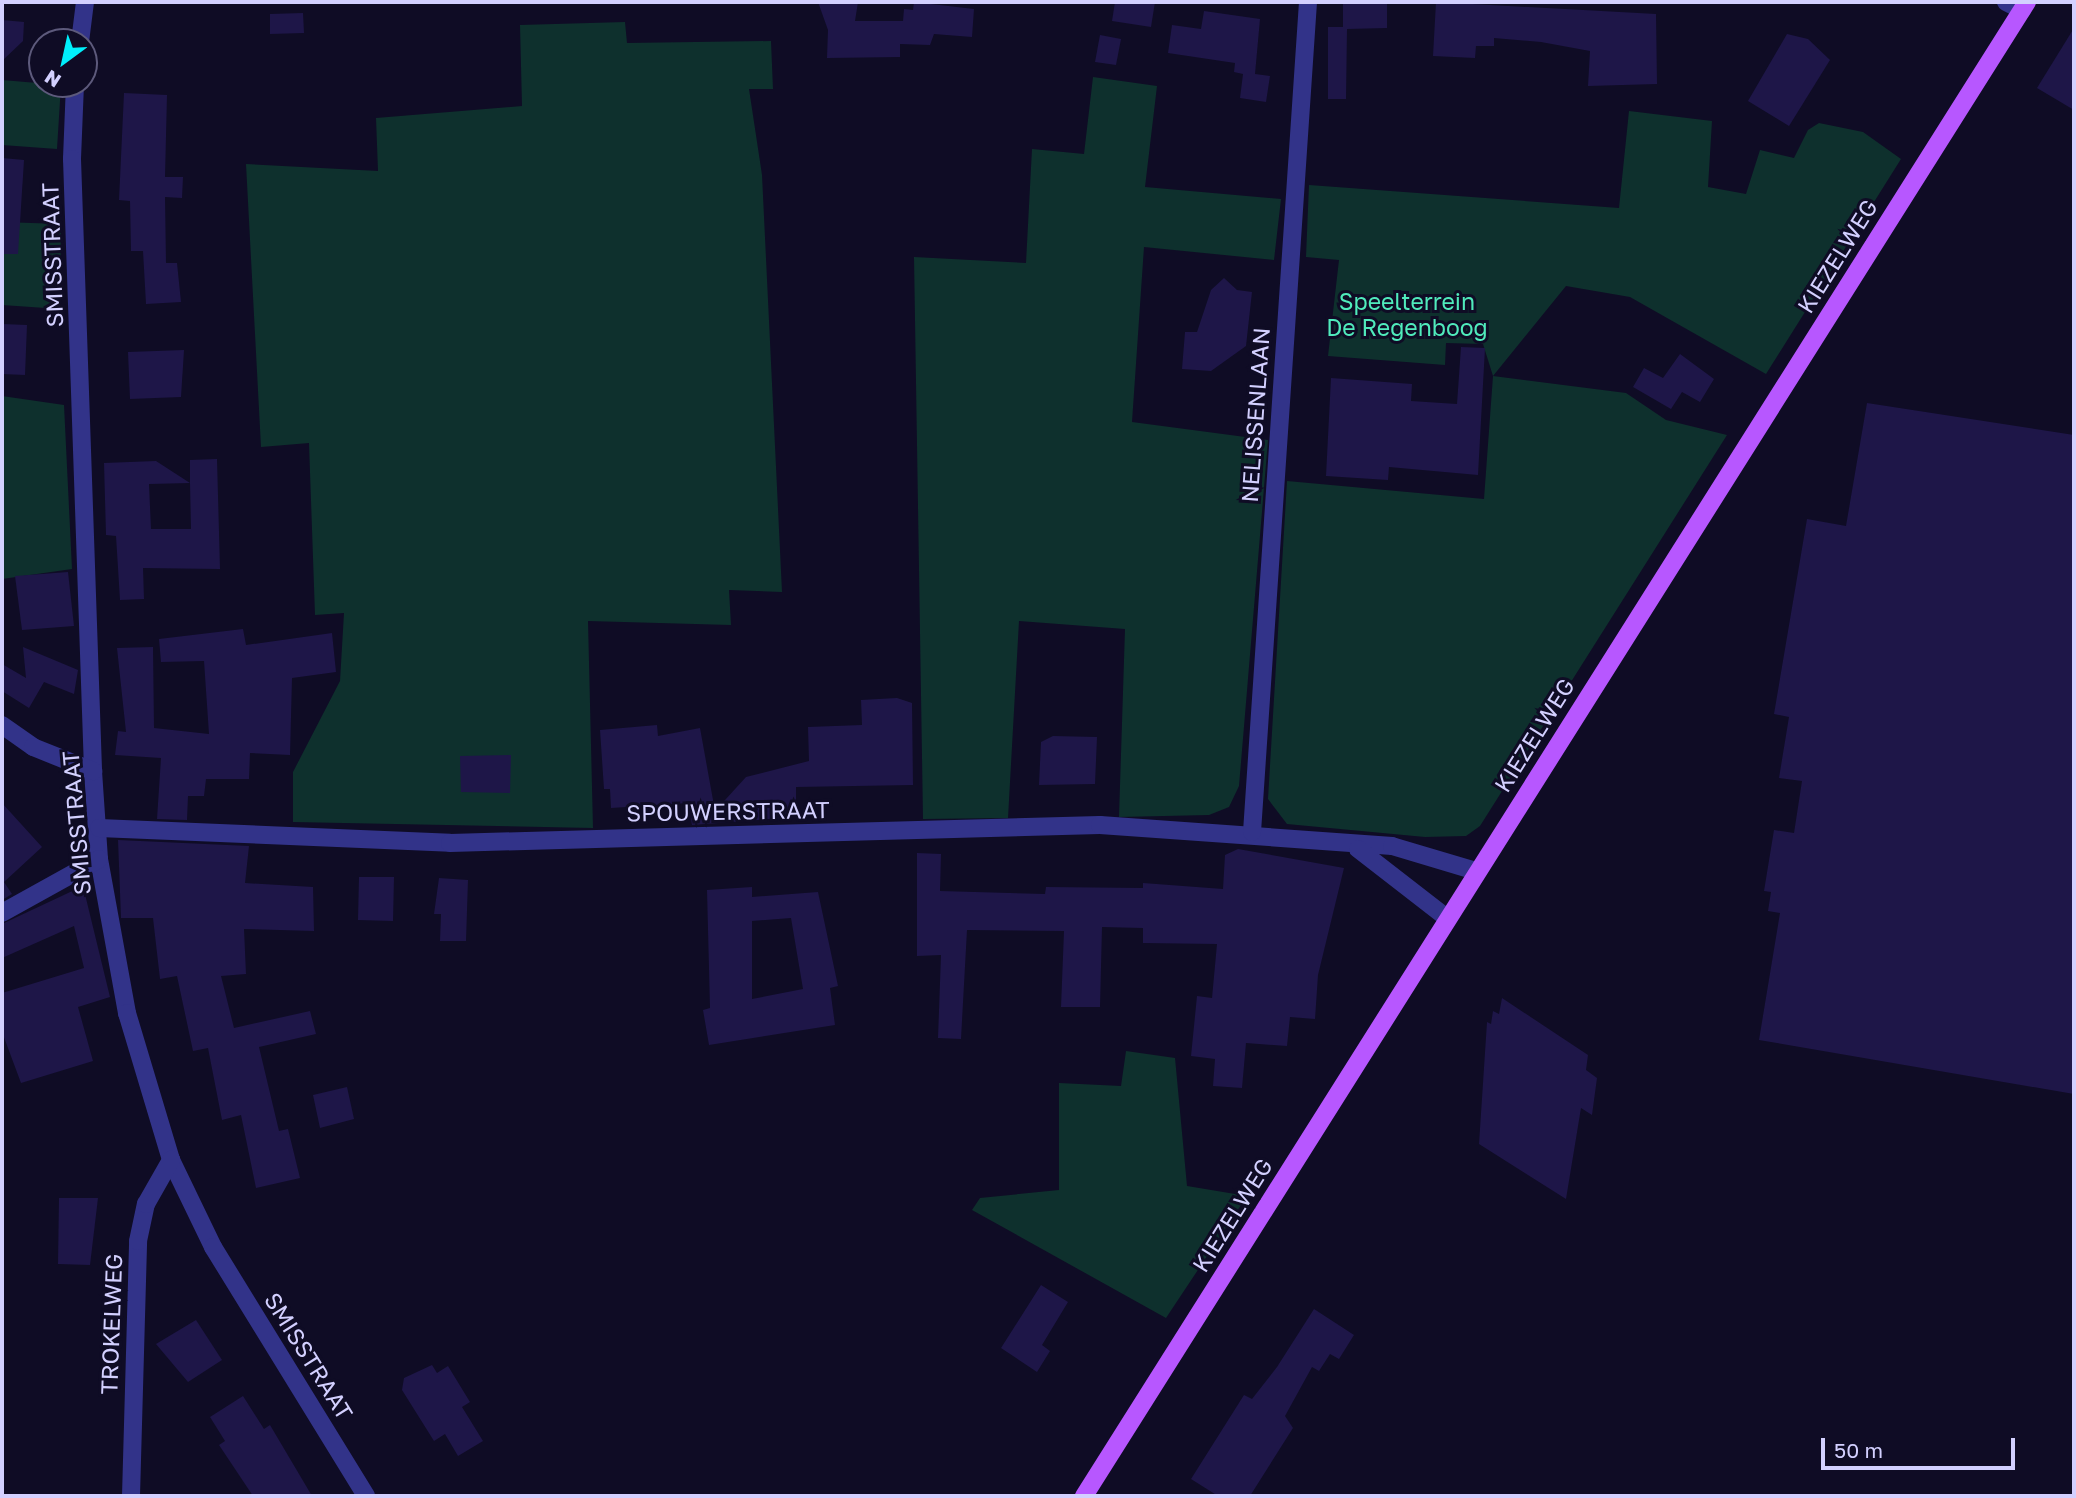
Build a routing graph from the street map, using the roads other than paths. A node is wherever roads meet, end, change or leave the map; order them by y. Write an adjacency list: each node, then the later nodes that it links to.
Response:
1 (85, 2): 4 (street)
2 (1307, 2): 9 (street, NELISSENLAAN)
3 (2019, 4): 12 (main road, KIEZELWEG)
4 (82, 28)
5 (74, 98): 7 (street, SMISSTRAAT)
6 (2, 725): 7 (street)
7 (93, 771): 8 (street, SMISSTRAAT)
8 (99, 828): 9 (street, SPOUWERSTRAAT); 11 (street, SMISSTRAAT)
9 (1252, 832): 10 (street, SPOUWERSTRAAT)
10 (1358, 849): 12 (street, SPOUWERSTRAAT); 14 (street, SPOUWERSTRAAT)
11 (99, 859): 13 (street); 15 (street, SMISSTRAAT)
12 (1476, 871): 14 (main road, KIEZELWEG)
13 (2, 913)
14 (1447, 918): 18 (main road, KIEZELWEG)
15 (171, 1160): 16 (street, TROKELWEG); 17 (street, SMISSTRAAT)
16 (131, 1496)
17 (366, 1496)
18 (1084, 1496)

